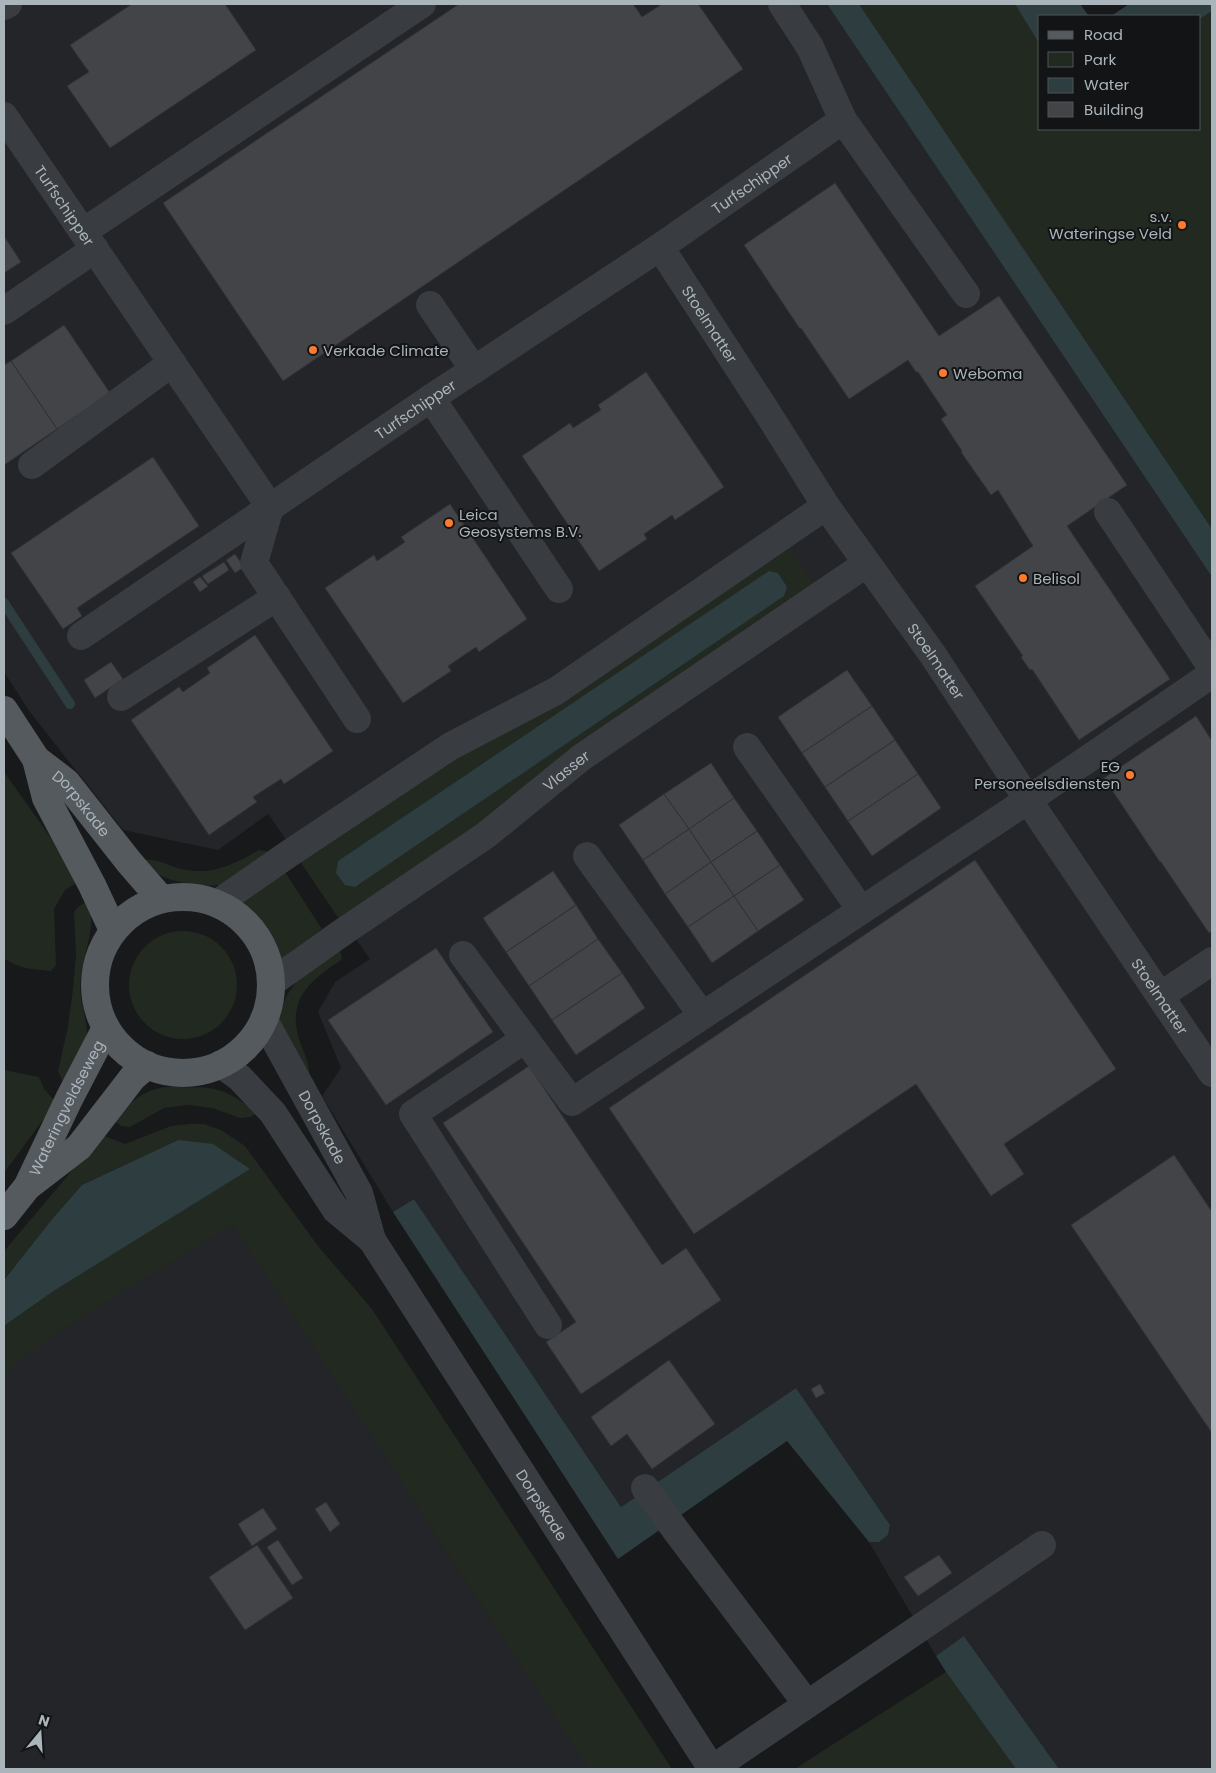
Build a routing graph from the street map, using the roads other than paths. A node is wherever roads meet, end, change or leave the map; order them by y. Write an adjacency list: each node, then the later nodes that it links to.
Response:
1 (8, 4): 4 (street)
2 (422, 4): 7 (street)
3 (782, 4): 6 (street)
4 (4, 6)
5 (4, 116): 7 (street, Turfschipper)
6 (843, 120): 8 (street, Turfschipper); 9 (street)
7 (89, 240): 11 (street); 12 (street, Turfschipper)
8 (660, 247): 13 (street, Turfschipper); 16 (street, Stoelmatter)
9 (966, 294)
10 (430, 305): 13 (street)
11 (4, 311)
12 (172, 363): 15 (street); 17 (street, Turfschipper)
13 (474, 370): 14 (street, Turfschipper)
14 (431, 398): 17 (street, Turfschipper); 20 (street)
15 (32, 465)
16 (826, 506): 19 (street, Stoelmatter); 33 (street)
17 (270, 507): 21 (street); 22 (street)
18 (1108, 512): 23 (street)
19 (866, 564): 30 (street, Stoelmatter); 38 (street, Vlasser)
20 (559, 589)
21 (277, 597): 25 (street); 27 (street)
22 (81, 636)
23 (1212, 668)
24 (1212, 674): 30 (street)
25 (121, 697)
26 (4, 710): 29 (main road, Dorpskade)
27 (357, 719)
28 (747, 748): 34 (street)
29 (36, 759): 32 (main road, Dorpskade); 35 (main road, Dorpskade)
30 (1028, 800): 34 (street); 39 (street, Stoelmatter)
31 (587, 856): 40 (street)
32 (161, 899): 33 (main road); 35 (main road)
33 (218, 903): 38 (main road)
34 (861, 910): 40 (street)
35 (113, 930): 42 (main road)
36 (463, 955): 43 (street)
37 (1212, 961): 39 (street)
38 (271, 983): 41 (main road)
39 (1160, 996): 46 (street, Stoelmatter)
40 (702, 1015): 43 (street)
41 (264, 1020): 44 (main road); 49 (street, Dorpskade)
42 (106, 1028): 45 (main road); 47 (main road, Wateringveldseweg)
43 (525, 1039): 50 (street)
44 (221, 1064): 45 (main road); 49 (street, Dorpskade)
45 (147, 1065): 47 (main road, Wateringveldseweg)
46 (1212, 1073)
47 (27, 1187): 48 (main road, Wateringveldseweg)
48 (4, 1216)
49 (372, 1240): 54 (street, Dorpskade)
50 (548, 1325)
51 (646, 1488): 53 (street)
52 (1042, 1545): 53 (street)
53 (807, 1704): 54 (street)
54 (712, 1769)

